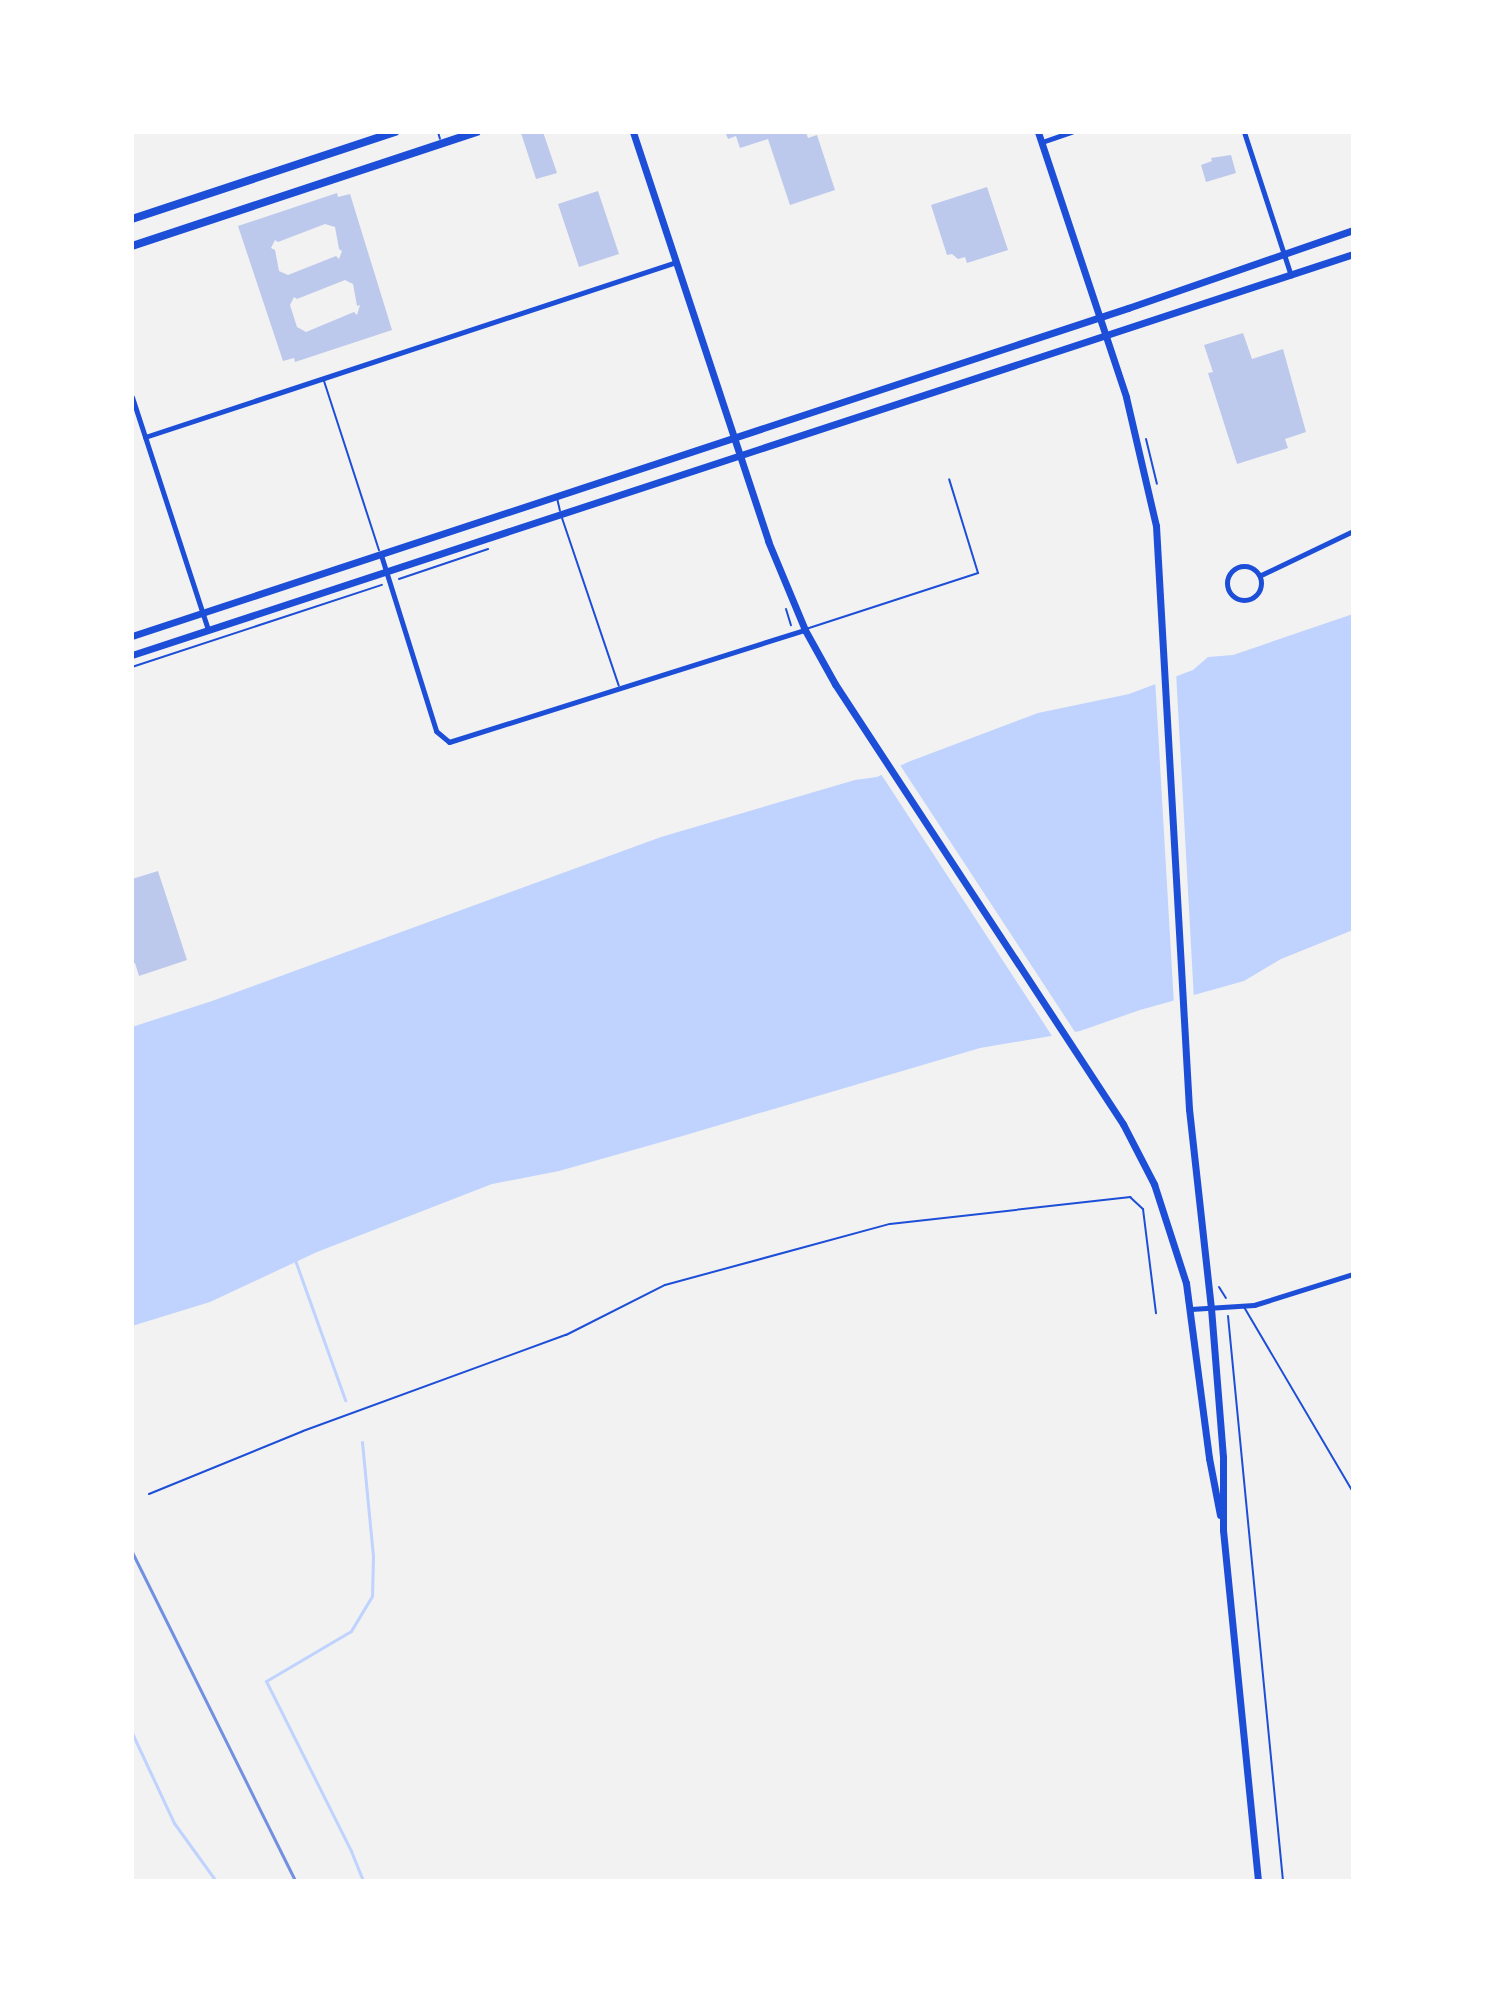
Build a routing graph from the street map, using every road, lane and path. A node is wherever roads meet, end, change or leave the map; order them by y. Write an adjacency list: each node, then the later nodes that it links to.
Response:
1 (395, 132): 10 (highway)
2 (438, 132): 9 (lane)
3 (477, 132): 9 (highway)
4 (633, 132): 15 (main road)
5 (1038, 132): 8 (main road)
6 (1071, 132): 8 (street)
7 (1244, 132): 14 (street)
8 (1042, 142): 17 (main road)
9 (442, 144): 12 (highway)
10 (132, 219)
11 (1353, 230): 14 (main road)
12 (132, 246)
13 (1353, 254): 16 (main road)
14 (1285, 256): 16 (street); 17 (main road)
15 (676, 262): 19 (street); 22 (main road)
16 (1291, 276): 18 (main road)
17 (1100, 317): 18 (main road); 22 (main road)
18 (1107, 336): 23 (main road); 43 (main road)
19 (323, 378): 21 (street); 29 (lane)
20 (132, 397): 21 (street)
21 (145, 437): 33 (street)
22 (733, 438): 23 (main road); 25 (main road)
23 (740, 456): 26 (main road); 35 (main road)
24 (949, 479): 35 (lane)
25 (556, 497): 26 (lane); 29 (main road)
26 (561, 514): 30 (main road); 39 (lane)
27 (1353, 531): 31 (street)
28 (492, 547): 32 (path)
29 (381, 555): 30 (street); 33 (main road)
30 (385, 571): 32 (street); 34 (main road)
31 (1261, 575): 31 (street)
32 (389, 582): 38 (path); 39 (street)
33 (202, 613): 34 (street); 36 (main road)
34 (208, 630): 37 (main road)
35 (805, 630): 39 (street); 44 (main road)
36 (132, 636)
37 (132, 655)
38 (132, 667)
39 (619, 687)
40 (1353, 1274): 41 (street)
41 (1244, 1306): 42 (street); 46 (lane)
42 (1227, 1307): 43 (street); 50 (path)
43 (1211, 1308): 44 (street); 48 (main road)
44 (1191, 1309): 48 (main road)
45 (1156, 1313): 47 (lane)
46 (1353, 1492)
47 (149, 1494)
48 (1223, 1530): 49 (main road)
49 (1258, 1881)
50 (1283, 1881)

